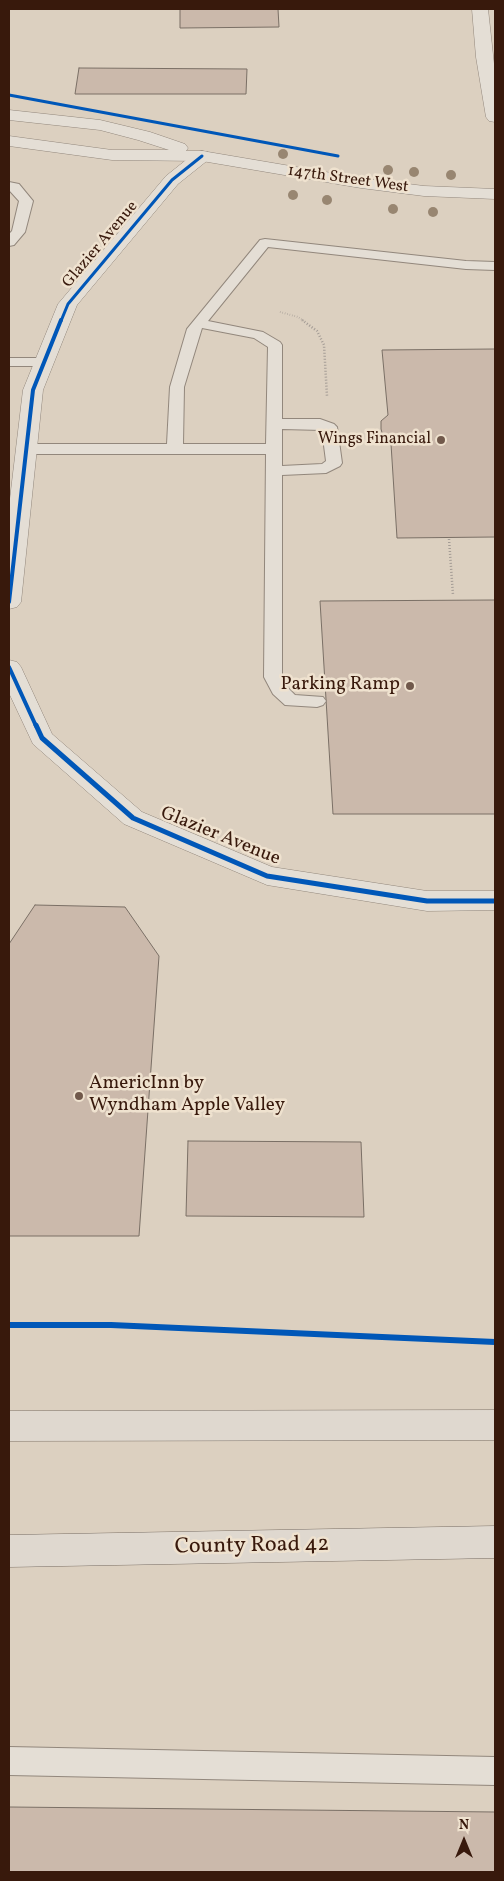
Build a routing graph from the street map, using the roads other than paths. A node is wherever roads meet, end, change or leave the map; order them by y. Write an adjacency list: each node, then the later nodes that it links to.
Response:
1 (480, 9): 3 (street)
2 (9, 115): 5 (street, 147th Street West)
3 (495, 117)
4 (9, 141): 5 (street, 147th Street West)
5 (202, 156): 7 (street, 147th Street West); 12 (street, Glazier Avenue)
6 (9, 186): 8 (lane)
7 (495, 194)
8 (9, 242)
9 (495, 266): 10 (lane)
10 (198, 323): 13 (lane); 15 (lane)
11 (9, 362): 12 (lane)
12 (44, 362): 14 (street, Glazier Avenue)
13 (274, 424): 16 (lane); 17 (lane)
14 (26, 449): 15 (lane); 18 (street, Glazier Avenue)
15 (175, 449): 16 (lane)
16 (274, 449): 17 (lane)
17 (274, 471): 20 (lane)
18 (9, 602)
19 (9, 667): 21 (street, Glazier Avenue)
20 (317, 701)
21 (495, 901)
22 (495, 1425): 23 (highway)
23 (9, 1426)
24 (495, 1542): 25 (highway, County Road 42)
25 (9, 1551)
26 (9, 1761): 27 (lane)
27 (495, 1770)

